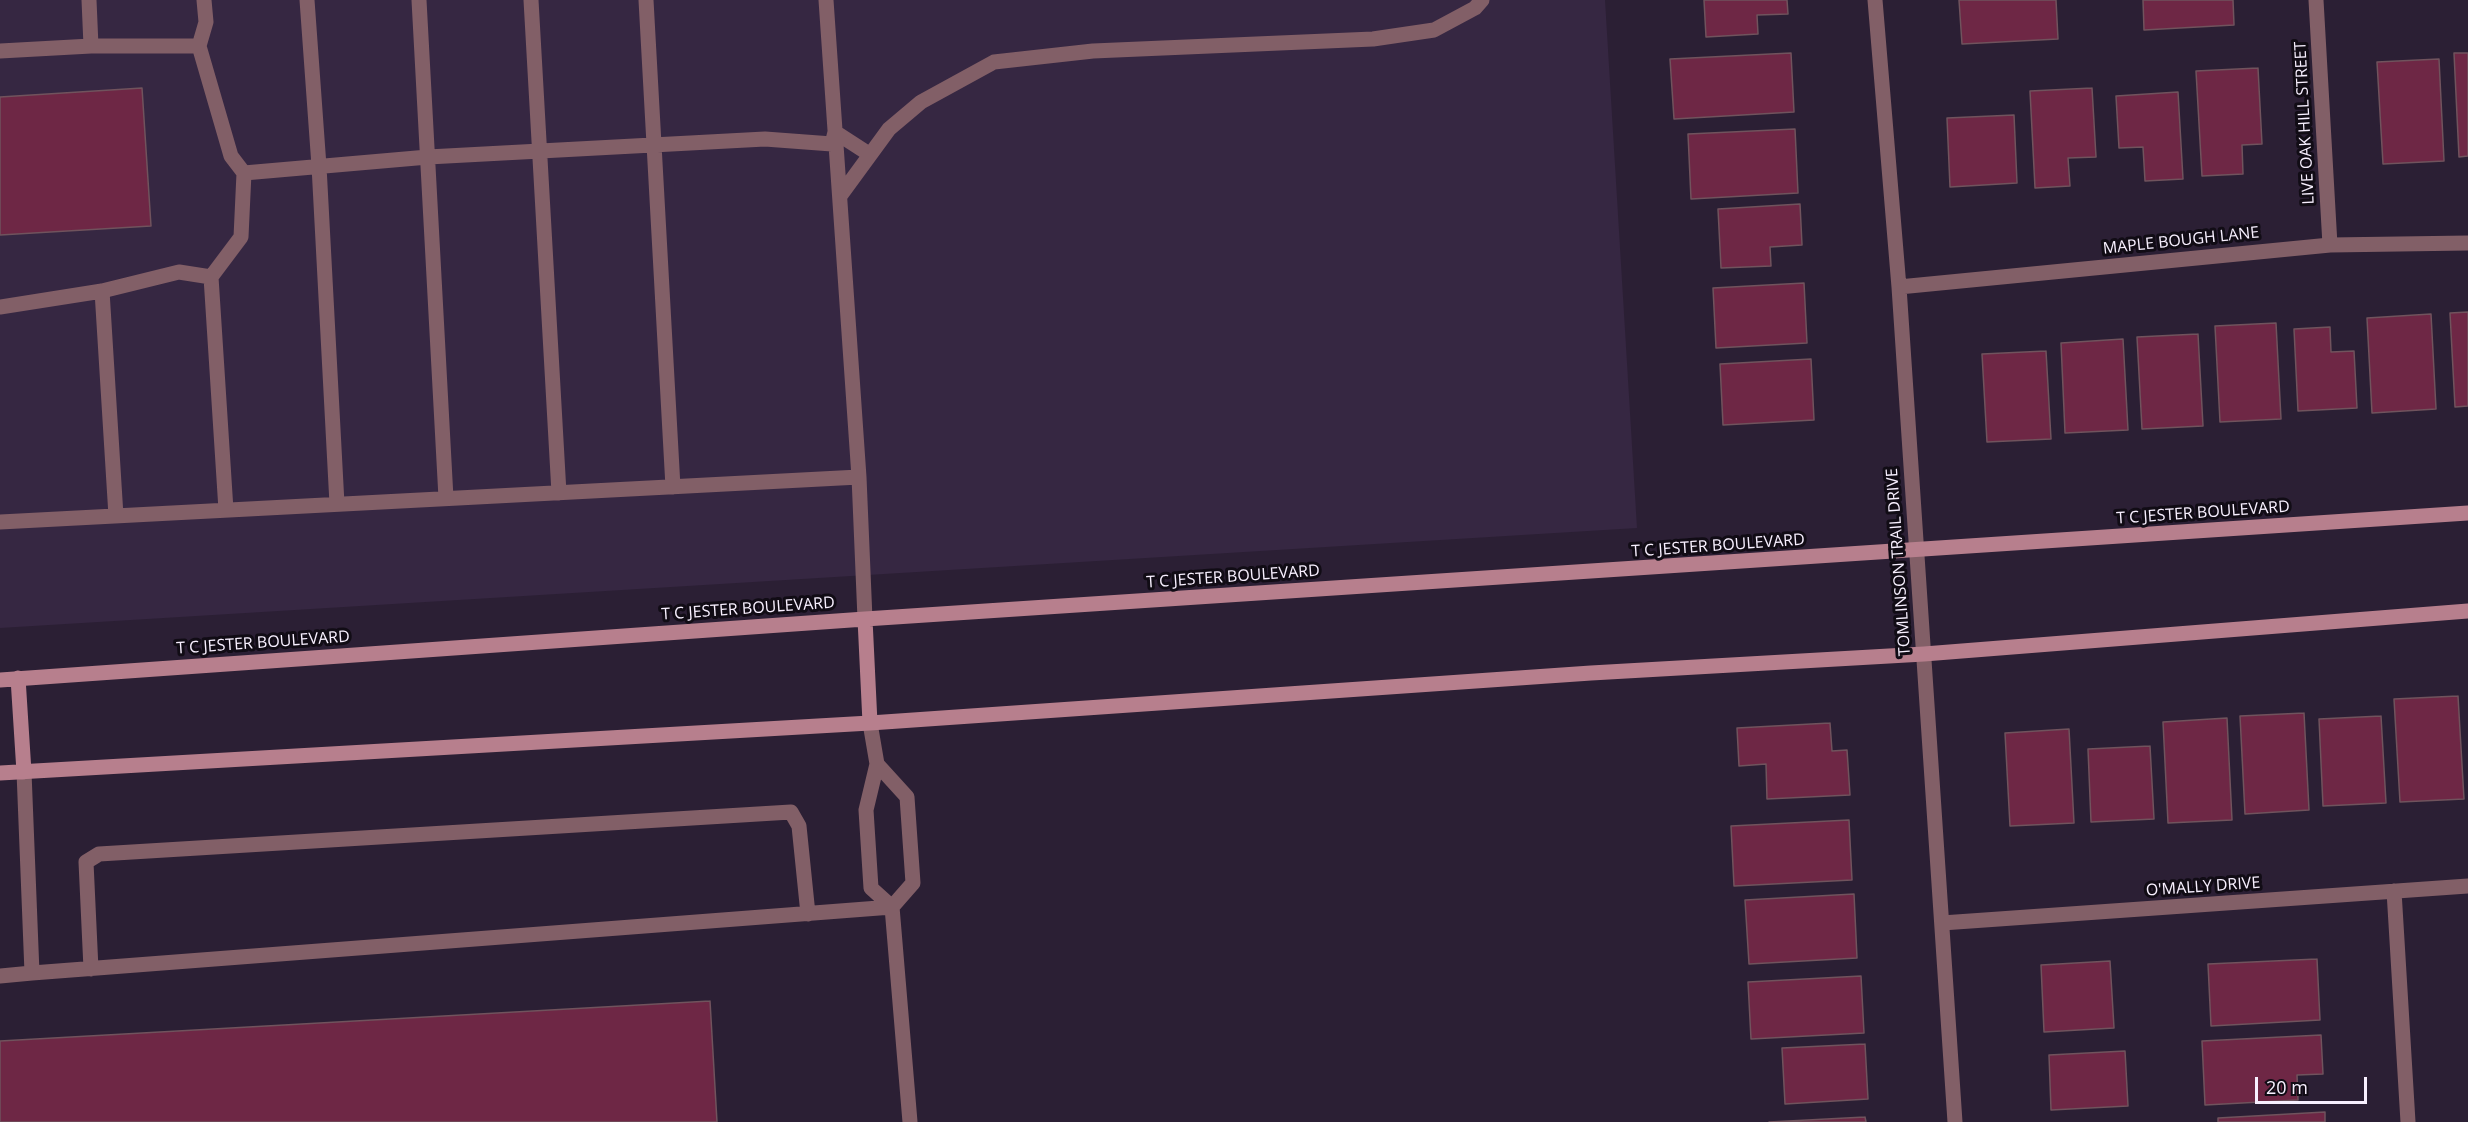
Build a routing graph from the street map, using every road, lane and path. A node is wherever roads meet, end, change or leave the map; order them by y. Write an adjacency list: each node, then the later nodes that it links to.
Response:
1 (89, 0): 11 (street)
2 (204, 0): 12 (street)
3 (306, 0): 19 (street)
4 (419, 0): 18 (street)
5 (531, 0): 16 (street)
6 (646, 0): 15 (street)
7 (826, 0): 14 (street)
8 (1482, 0): 17 (street)
9 (1875, 0): 25 (street, TOMLINSON TRAIL DRIVE)
10 (2316, 0): 23 (street, LIVE OAK HILL STREET)
11 (91, 46): 12 (street); 13 (street)
12 (199, 46): 20 (street)
13 (0, 51)
14 (835, 132): 15 (street); 17 (street); 21 (street)
15 (655, 145): 16 (street); 29 (street)
16 (541, 151): 18 (street); 30 (street)
17 (869, 154): 21 (street)
18 (429, 157): 19 (street); 31 (street)
19 (319, 166): 20 (street); 32 (street)
20 (244, 172): 24 (street)
21 (840, 196): 28 (street)
22 (2468, 243): 23 (street, MAPLE BOUGH LANE)
23 (2330, 244): 25 (street, MAPLE BOUGH LANE)
24 (211, 277): 26 (street); 33 (street)
25 (1899, 287): 37 (street, TOMLINSON TRAIL DRIVE)
26 (102, 291): 27 (street); 35 (street)
27 (0, 307)
28 (859, 477): 29 (street); 39 (street)
29 (673, 487): 30 (street)
30 (559, 493): 31 (street)
31 (446, 498): 32 (street)
32 (337, 504): 33 (street)
33 (226, 510): 35 (street)
34 (2468, 513): 37 (main road, T C JESTER BOULEVARD)
35 (116, 516): 36 (street)
36 (0, 522)
37 (1916, 551): 39 (main road, T C JESTER BOULEVARD); 40 (street, TOMLINSON TRAIL DRIVE)
38 (2468, 611): 40 (main road)
39 (865, 619): 41 (main road, T C JESTER BOULEVARD); 43 (main road)
40 (1924, 654): 43 (main road); 51 (street, TOMLINSON TRAIL DRIVE)
41 (18, 678): 42 (main road, T C JESTER BOULEVARD); 45 (main road)
42 (0, 680)
43 (870, 723): 44 (street); 45 (main road)
44 (877, 764): 49 (street); 49 (street)
45 (24, 772): 46 (main road); 53 (street)
46 (0, 773)
47 (2468, 886): 48 (street, O'MALLY DRIVE)
48 (2394, 891): 51 (street, O'MALLY DRIVE); 57 (street)
49 (892, 907): 50 (street); 55 (street)
50 (808, 914): 52 (street); 52 (street)
51 (1942, 923): 56 (street, TOMLINSON TRAIL DRIVE)
52 (91, 969): 53 (street)
53 (32, 973): 54 (street)
54 (0, 976)
55 (910, 1122)
56 (1955, 1122)
57 (2408, 1122)

